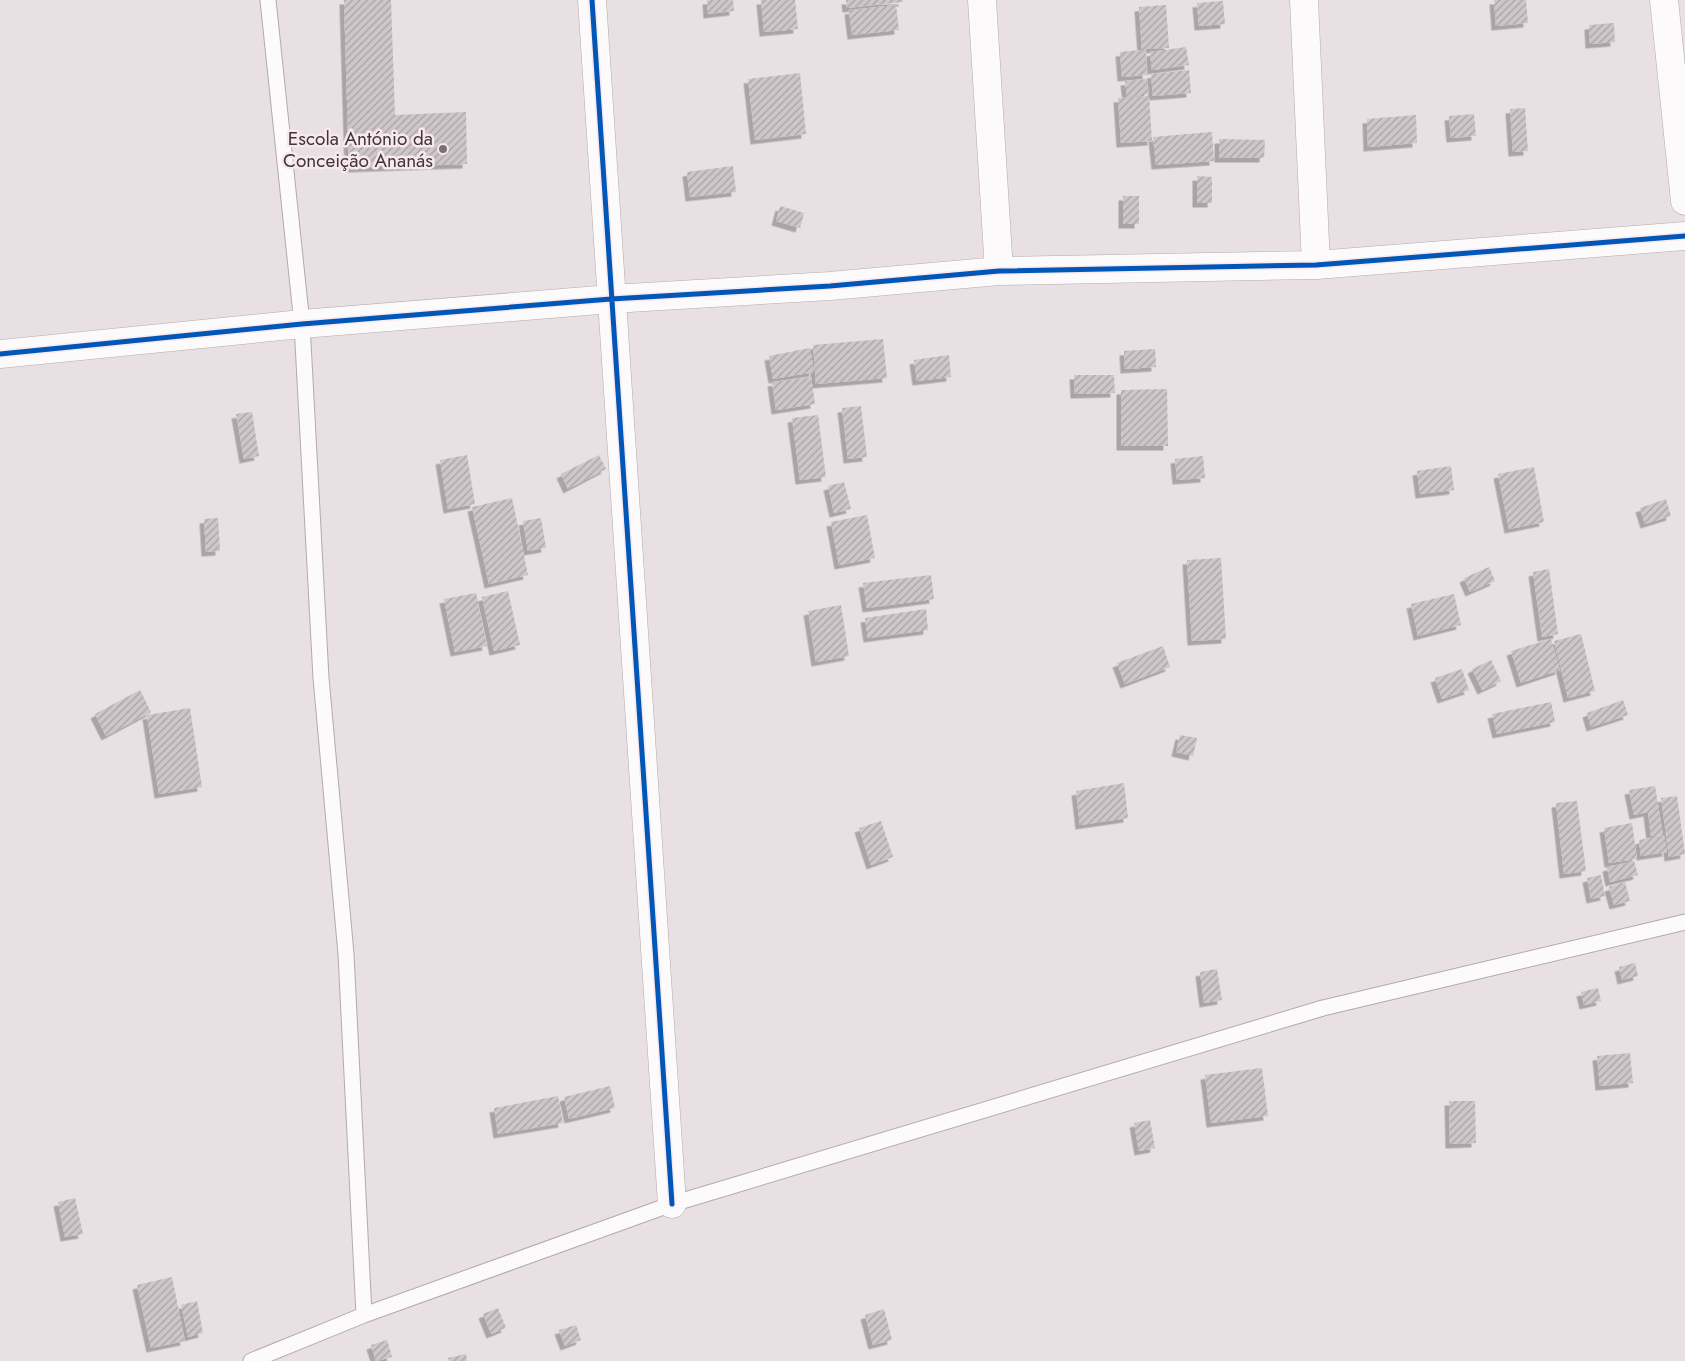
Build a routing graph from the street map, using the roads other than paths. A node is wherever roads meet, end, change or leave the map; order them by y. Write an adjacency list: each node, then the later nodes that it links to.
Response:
1 (268, 0): 11 (lane)
2 (592, 0): 10 (street)
3 (982, 0): 9 (street)
4 (1304, 0): 8 (street)
5 (1664, 0): 6 (street)
6 (1685, 201)
7 (1685, 236): 8 (street)
8 (1316, 265): 9 (street)
9 (999, 271): 10 (street)
10 (611, 299): 11 (street); 14 (street)
11 (302, 324): 12 (street); 15 (lane)
12 (0, 354)
13 (1685, 922): 14 (lane)
14 (672, 1204): 15 (lane)
15 (364, 1315): 16 (lane)
16 (250, 1361)

